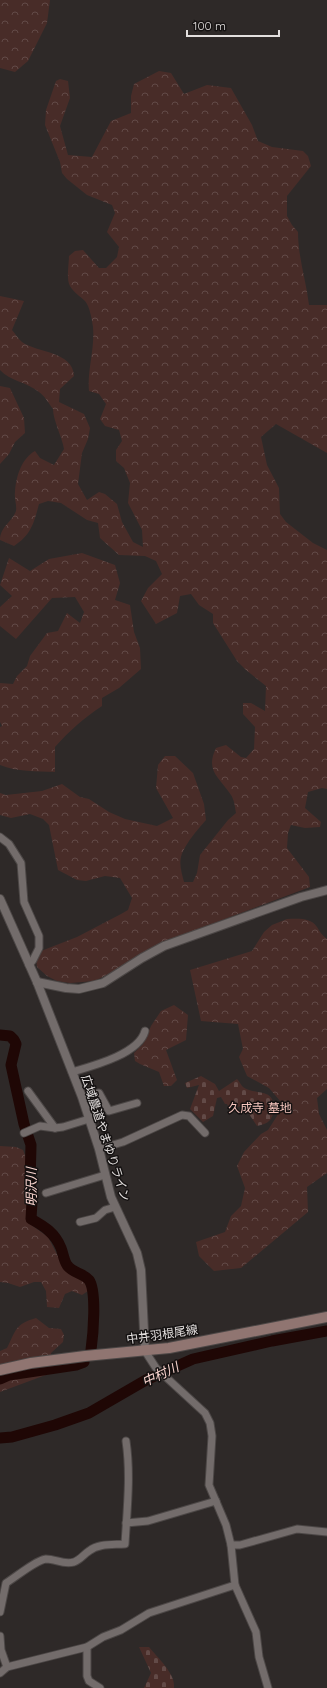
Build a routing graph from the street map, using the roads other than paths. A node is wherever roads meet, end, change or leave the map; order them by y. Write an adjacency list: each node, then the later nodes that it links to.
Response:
1 (0, 837): 4 (street)
2 (327, 890): 5 (street)
3 (0, 899): 4 (street, 広域農道やまゆりライン)
4 (29, 965): 5 (street, 広域農道やまゆりライン)
5 (37, 982): 7 (street, 広域農道やまゆりライン)
6 (145, 1031): 7 (street)
7 (72, 1072): 9 (street, 広域農道やまゆりライン)
8 (28, 1091): 12 (street)
9 (82, 1097): 10 (street); 11 (street, 広域農道やまゆりライン)
10 (137, 1103)
11 (89, 1120): 12 (street); 15 (street, 広域農道やまゆりライン)
12 (55, 1128): 13 (street)
13 (24, 1133)
14 (205, 1133): 15 (street)
15 (99, 1149): 16 (street, 広域農道やまゆりライン)
16 (105, 1175): 17 (street); 18 (street, 広域農道やまゆりライン)
17 (46, 1193)
18 (115, 1207): 19 (street); 21 (street, 広域農道やまゆりライン)
19 (80, 1222)
20 (327, 1317): 21 (main road, 中井羽根尾線)
21 (145, 1351): 22 (main road, 中井羽根尾線); 24 (street)
22 (0, 1370)
23 (126, 1441): 25 (street)
24 (216, 1501): 25 (street); 27 (street)
25 (126, 1522): 29 (street)
26 (327, 1532): 27 (street)
27 (231, 1545): 28 (street)
28 (235, 1585): 31 (street); 35 (street)
29 (0, 1612)
30 (0, 1636): 32 (street)
31 (87, 1647): 32 (street); 34 (street)
32 (6, 1667): 33 (street)
33 (0, 1673)
34 (100, 1688)
35 (268, 1688)

